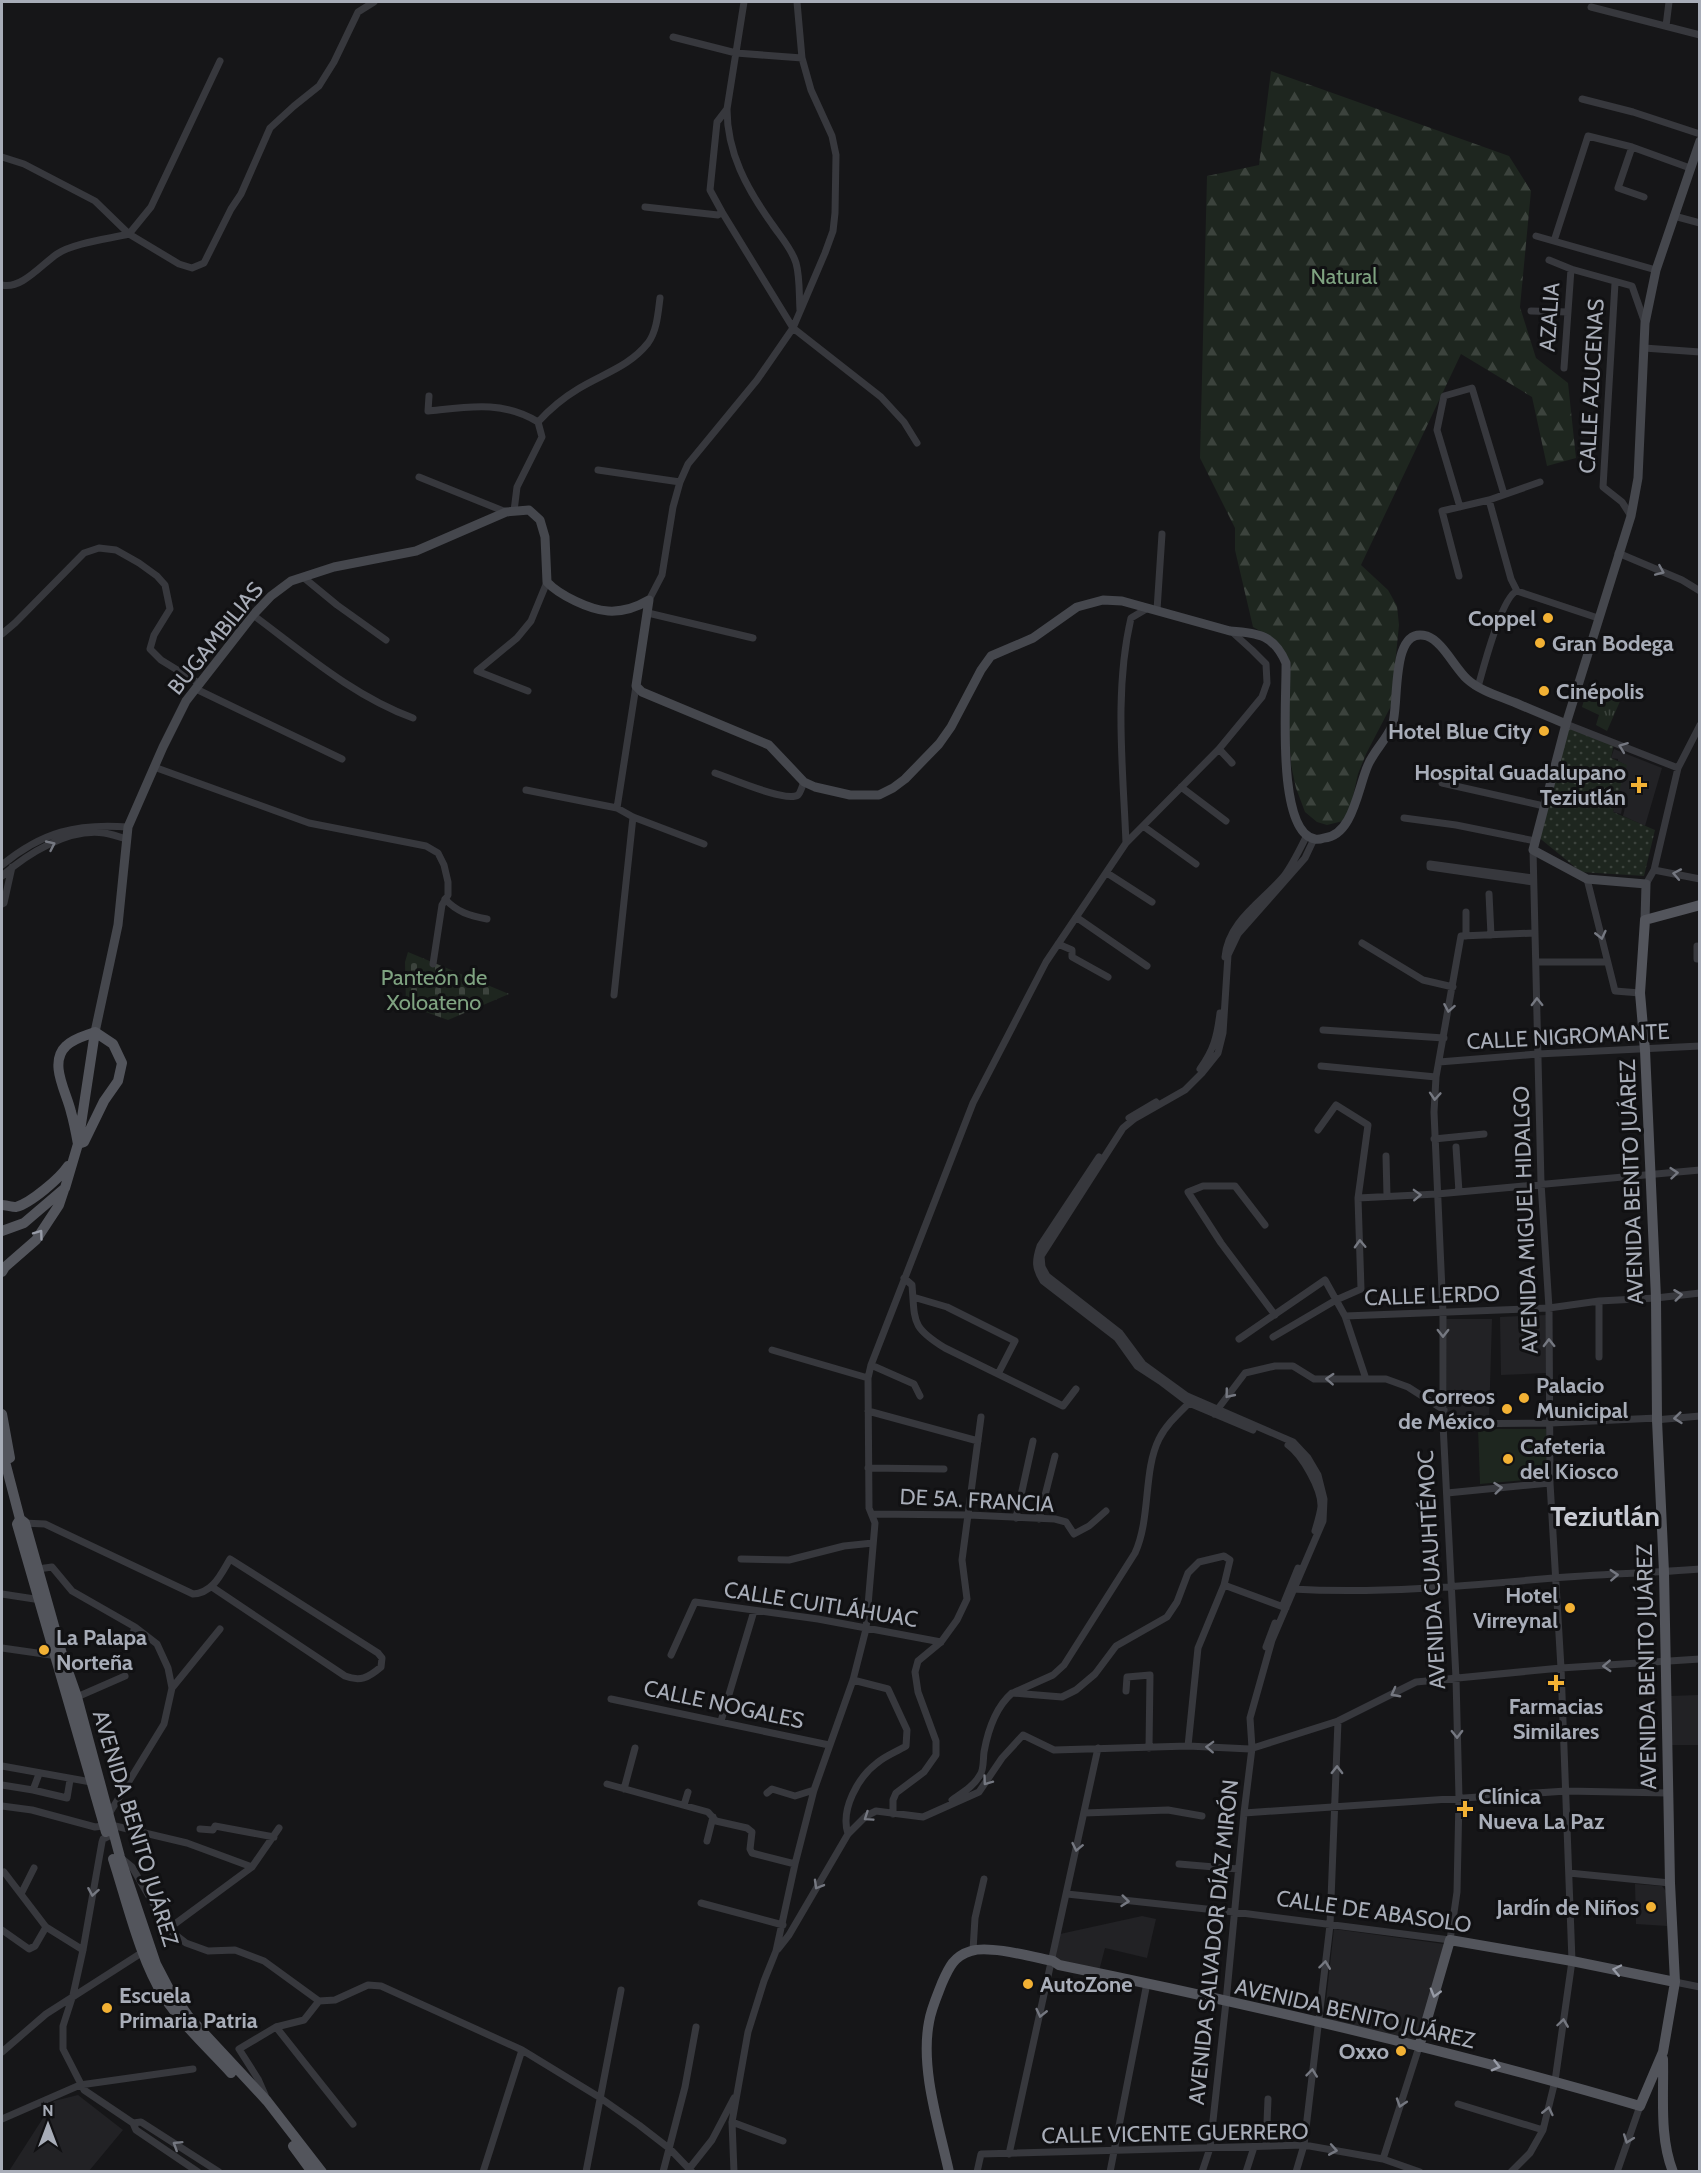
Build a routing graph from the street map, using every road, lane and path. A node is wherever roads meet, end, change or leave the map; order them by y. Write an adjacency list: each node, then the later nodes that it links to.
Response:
1 (374, 2): 24 (street)
2 (744, 2): 9 (street)
3 (797, 2): 10 (street)
4 (1669, 2): 6 (street)
5 (1591, 7): 6 (street)
6 (1666, 26): 7 (street)
7 (1700, 35)
8 (672, 37): 9 (street)
9 (736, 53): 10 (street); 13 (street)
10 (802, 58): 34 (street)
11 (220, 61): 24 (street)
12 (1582, 99): 14 (street)
13 (727, 109): 21 (street); 34 (street)
14 (1700, 135)
15 (1700, 141): 18 (main road, AVENIDA MIGUEL HIDALGO)
16 (1632, 147): 18 (street); 19 (street); 26 (street)
17 (2, 158): 24 (street)
18 (1690, 168): 22 (main road, AVENIDA MIGUEL HIDALGO)
19 (1644, 197)
20 (645, 207): 21 (street)
21 (722, 212): 37 (street)
22 (1674, 216): 23 (street); 29 (main road, AVENIDA MIGUEL HIDALGO)
23 (1700, 223)
24 (129, 234): 31 (street)
25 (1536, 236): 26 (street)
26 (1554, 241): 29 (street)
27 (1549, 260): 28 (street)
28 (1571, 269): 30 (street); 35 (street, AZALIA)
29 (1656, 270): 36 (main road, AVENIDA MIGUEL HIDALGO)
30 (1615, 283): 36 (street); 52 (street, CALLE AZUCENAS)
31 (2, 285)
32 (660, 298): 42 (street)
33 (1531, 311): 35 (street)
34 (800, 312): 37 (street)
35 (1568, 312): 40 (street, AZALIA)
36 (1645, 324): 38 (main road, AVENIDA MIGUEL HIDALGO)
37 (793, 328): 43 (street); 46 (street)
38 (1644, 348): 39 (street); 52 (main road, AVENIDA MIGUEL HIDALGO)
39 (1700, 352)
40 (1564, 368)
41 (429, 396): 42 (street)
42 (538, 422): 51 (street)
43 (917, 443)
44 (598, 470): 46 (street)
45 (419, 477): 51 (street)
46 (680, 482): 60 (street)
47 (1540, 482): 48 (street)
48 (1504, 494): 49 (street); 50 (street)
49 (1489, 500): 50 (street); 58 (street)
50 (1460, 507): 55 (street)
51 (510, 512): 56 (main road, BUGAMBILIAS); 57 (main road, BUGAMBILIAS)
52 (1631, 516): 54 (main road, AVENIDA MIGUEL HIDALGO)
53 (1162, 534): 61 (street)
54 (1618, 553): 59 (street, one-way to 59); 64 (main road, AVENIDA MIGUEL HIDALGO)
55 (1459, 576)
56 (303, 577): 63 (main road, BUGAMBILIAS); 68 (street)
57 (547, 582): 60 (main road); 72 (street)
58 (1517, 591): 64 (street); 71 (street)
59 (1700, 591)
60 (650, 600): 62 (main road)
61 (1153, 609): 65 (main road); 82 (main road); 95 (street)
62 (648, 613): 67 (street); 70 (main road)
63 (253, 615): 69 (main road, BUGAMBILIAS); 73 (street)
64 (1598, 618): 74 (main road, AVENIDA MIGUEL HIDALGO)
65 (1230, 631): 76 (street); 93 (main road)
66 (2, 634): 69 (street)
67 (753, 638)
68 (386, 640)
69 (198, 686): 77 (street); 79 (main road, BUGAMBILIAS)
70 (636, 686): 82 (main road); 87 (street)
71 (1478, 687): 74 (main road); 93 (main road)
72 (528, 691)
73 (413, 718)
74 (1566, 724): 80 (street, one-way to 74); 86 (main road, AVENIDA MIGUEL HIDALGO)
75 (1700, 725): 80 (street)
76 (1219, 748): 78 (street); 84 (street)
77 (342, 759)
78 (1232, 763)
79 (154, 767): 92 (main road, BUGAMBILIAS); 108 (street)
80 (1678, 768): 100 (street)
81 (715, 773): 82 (street)
82 (804, 782)
83 (1442, 783): 86 (street)
84 (1181, 787): 90 (street); 91 (street)
85 (526, 790): 87 (street)
86 (1544, 806): 97 (main road, AVENIDA MIGUEL HIDALGO)
87 (616, 808): 88 (street)
88 (633, 817): 96 (street); 130 (street)
89 (1404, 818): 97 (street)
90 (1226, 821)
91 (1143, 826): 95 (street); 99 (street)
92 (128, 827): 94 (main road, BUGAMBILIAS); 98 (street)
93 (1311, 837): 179 (street); 182 (street)
94 (127, 839): 98 (street, one-way to 94); 132 (main road, BUGAMBILIAS)
95 (1126, 843): 101 (street)
96 (704, 844)
97 (1534, 845): 103 (main road); 105 (street, AVENIDA MIGUEL HIDALGO)
98 (5, 864): 102 (street); 110 (street)
99 (1196, 864)
100 (1654, 870): 104 (street, one-way to 100); 106 (street)
101 (1107, 873): 109 (street); 113 (street)
102 (2, 876)
103 (1583, 878): 106 (main road); 124 (street, one-way to 124)
104 (1700, 879)
105 (1533, 880): 105 (street); 116 (street, AVENIDA MIGUEL HIDALGO)
106 (1646, 884): 115 (main road)
107 (1489, 894): 117 (street)
108 (445, 899): 114 (street); 125 (street)
109 (1152, 902)
110 (2, 904)
111 (1700, 905): 115 (main road)
112 (1466, 912): 118 (street, AVENIDA CUAUHTÉMOC)
113 (1076, 917): 120 (street); 126 (street)
114 (486, 919)
115 (1645, 920): 129 (main road, AVENIDA BENITO JUÁREZ)
116 (1535, 933): 117 (street); 123 (street, AVENIDA MIGUEL HIDALGO)
117 (1491, 934): 118 (street)
118 (1463, 936): 128 (street, AVENIDA CUAUHTÉMOC)
119 (1362, 943): 128 (street)
120 (1058, 944): 127 (street); 159 (street)
121 (1696, 946): 122 (street)
122 (1700, 959)
123 (1536, 962): 124 (street); 136 (street, AVENIDA MIGUEL HIDALGO, one-way to 123)
124 (1606, 962): 129 (street)
125 (433, 964)
126 (1147, 966)
127 (1108, 977)
128 (1453, 987): 133 (street, AVENIDA CUAUHTÉMOC, one-way to 133)
129 (1640, 993): 135 (main road, AVENIDA BENITO JUÁREZ)
130 (614, 995)
131 (1323, 1030): 133 (street)
132 (95, 1032): 143 (main road); 143 (main road); 143 (main road)
133 (1444, 1038): 137 (street, AVENIDA CUAUHTÉMOC)
134 (1700, 1046): 135 (street, CALLE NIGROMANTE)
135 (1645, 1050): 136 (street, CALLE NIGROMANTE); 148 (main road, AVENIDA BENITO JUÁREZ)
136 (1538, 1054): 137 (street, CALLE NIGROMANTE); 149 (street, AVENIDA MIGUEL HIDALGO)
137 (1439, 1062): 139 (street, AVENIDA CUAUHTÉMOC)
138 (1321, 1066): 139 (street)
139 (1436, 1077): 142 (street, AVENIDA CUAUHTÉMOC, one-way to 142)
140 (1318, 1130): 154 (street)
141 (1484, 1134): 142 (street)
142 (1434, 1139): 152 (street, AVENIDA CUAUHTÉMOC)
143 (78, 1144): 145 (main road)
144 (1456, 1148): 151 (street)
145 (75, 1155): 150 (main road); 155 (main road)
146 (1386, 1156): 153 (street)
147 (1700, 1170): 148 (street, one-way to 147)
148 (1650, 1175): 149 (street); 162 (main road, AVENIDA BENITO JUÁREZ)
149 (1541, 1183): 151 (street); 165 (street, AVENIDA MIGUEL HIDALGO)
150 (65, 1188): 157 (main road); 158 (main road, one-way to 150)
151 (1459, 1192): 152 (street)
152 (1437, 1194): 153 (street, one-way to 152); 166 (street, AVENIDA CUAUHTÉMOC)
153 (1387, 1196): 154 (street)
154 (1358, 1198): 163 (street, one-way to 154)
155 (2, 1205)
156 (1265, 1225): 167 (street)
157 (2, 1231)
158 (2, 1272)
159 (904, 1278): 161 (street); 173 (street)
160 (1700, 1293): 162 (street, CALLE LERDO, one-way to 160)
161 (913, 1297): 174 (street); 174 (street)
162 (1656, 1298): 164 (street, CALLE LERDO); 186 (main road, AVENIDA BENITO JUÁREZ)
163 (1336, 1300): 167 (street); 168 (street); 169 (street)
164 (1599, 1300): 165 (street, CALLE LERDO); 172 (street)
165 (1549, 1308): 166 (street, CALLE LERDO); 188 (street, AVENIDA MIGUEL HIDALGO, one-way to 165)
166 (1443, 1313): 168 (street, CALLE LERDO); 180 (street, AVENIDA CUAUHTÉMOC, one-way to 180)
167 (1275, 1315): 170 (street)
168 (1345, 1316): 176 (street)
169 (1273, 1337)
170 (1239, 1339)
171 (772, 1350): 175 (street)
172 (1599, 1357)
173 (871, 1365): 175 (street); 178 (street)
174 (998, 1374): 177 (street)
175 (868, 1378): 181 (street)
176 (1366, 1378): 180 (street); 182 (street, one-way to 182)
177 (1076, 1389)
178 (920, 1396)
179 (1189, 1403): 182 (street); 234 (street)
180 (1443, 1410): 187 (street, AVENIDA CUAUHTÉMOC)
181 (868, 1412): 189 (street); 193 (street)
182 (1215, 1412): 213 (street, AVENIDA SALVADOR DÍAZ MIRÓN)
183 (2, 1414): 202 (main road)
184 (1700, 1416): 186 (street, one-way to 186)
185 (981, 1417): 189 (street)
186 (1657, 1419): 188 (street); 208 (main road, AVENIDA BENITO JUÁREZ)
187 (1443, 1424): 188 (street); 197 (street, AVENIDA CUAUHTÉMOC)
188 (1551, 1424): 196 (street, AVENIDA MIGUEL HIDALGO)
189 (978, 1441): 200 (street)
190 (1033, 1441): 201 (street)
191 (2, 1450): 202 (main road, AVENIDA BENITO JUÁREZ)
192 (1055, 1456): 203 (street)
193 (868, 1468): 194 (street); 199 (street)
194 (944, 1468)
195 (2, 1474): 202 (main road)
196 (1550, 1483): 197 (street, one-way to 196); 209 (street, AVENIDA MIGUEL HIDALGO)
197 (1447, 1493): 212 (street, AVENIDA CUAUHTÉMOC)
198 (1106, 1511): 203 (street, DE 5A. FRANCIA)
199 (872, 1514): 200 (street, DE 5A. FRANCIA); 204 (street)
200 (969, 1515): 201 (street, DE 5A. FRANCIA); 222 (street)
201 (1016, 1518): 203 (street, DE 5A. FRANCIA)
202 (20, 1519): 206 (main road, AVENIDA BENITO JUÁREZ); 211 (street); 215 (main road, AVENIDA BENITO JUÁREZ)
203 (1039, 1519)
204 (873, 1543): 205 (street); 220 (street)
205 (741, 1559)
206 (38, 1569): 215 (main road, AVENIDA BENITO JUÁREZ); 218 (street)
207 (1700, 1569): 208 (street)
208 (1664, 1572): 209 (street, one-way to 208); 227 (main road, AVENIDA BENITO JUÁREZ)
209 (1556, 1578): 212 (street); 228 (street, AVENIDA MIGUEL HIDALGO)
210 (1224, 1586): 216 (street); 234 (street); 240 (street)
211 (212, 1587): 211 (street)
212 (1450, 1588): 213 (street); 230 (street, AVENIDA CUAUHTÉMOC)
213 (1291, 1589): 216 (street, AVENIDA SALVADOR DÍAZ MIRÓN)
214 (2, 1594): 215 (street)
215 (43, 1600): 224 (main road, AVENIDA BENITO JUÁREZ)
216 (1284, 1608): 244 (street, AVENIDA SALVADOR DÍAZ MIRÓN)
217 (754, 1611): 220 (street, CALLE CUITLÁHUAC); 225 (street, CALLE CUITLÁHUAC); 238 (street)
218 (135, 1627): 221 (street); 232 (street)
219 (220, 1629): 232 (street)
220 (866, 1629): 222 (street, CALLE CUITLÁHUAC); 231 (street)
221 (131, 1639)
222 (941, 1642): 264 (street)
223 (2, 1648): 224 (street)
224 (58, 1655): 235 (main road, AVENIDA BENITO JUÁREZ); 248 (main road, AVENIDA BENITO JUÁREZ)
225 (671, 1655)
226 (1700, 1659): 227 (street)
227 (1665, 1663): 228 (street, one-way to 228); 257 (main road, AVENIDA BENITO JUÁREZ)
228 (1561, 1668): 230 (street); 254 (street, AVENIDA MIGUEL HIDALGO)
229 (125, 1676): 235 (street)
230 (1456, 1678): 237 (street, one-way to 237); 258 (street, AVENIDA CUAUHTÉMOC, one-way to 258)
231 (853, 1680): 239 (street); 271 (street)
232 (172, 1688): 268 (street)
233 (1126, 1691): 243 (street)
234 (1012, 1693): 267 (street)
235 (77, 1697): 268 (main road, AVENIDA BENITO JUÁREZ)
236 (611, 1699): 238 (street, CALLE NOGALES)
237 (1338, 1721): 244 (street); 261 (street, one-way to 237)
238 (721, 1722): 239 (street, CALLE NOGALES)
239 (829, 1745): 253 (street)
240 (1188, 1746): 243 (street); 244 (street, one-way to 240)
241 (635, 1748): 251 (street)
242 (1098, 1748): 243 (street); 262 (street); 267 (street, one-way to 267)
243 (1149, 1748)
244 (1251, 1749): 263 (street, AVENIDA SALVADOR DÍAZ MIRÓN)
245 (2, 1766): 246 (street)
246 (39, 1774): 247 (street); 252 (street)
247 (70, 1780): 248 (street); 252 (street)
248 (91, 1782): 268 (main road, AVENIDA BENITO JUÁREZ)
249 (607, 1784): 251 (street)
250 (2, 1785): 252 (street)
251 (624, 1789): 259 (street)
252 (33, 1790)
253 (814, 1790): 256 (street); 275 (street)
254 (1566, 1791): 257 (street); 258 (street); 281 (street, AVENIDA MIGUEL HIDALGO)
255 (688, 1792): 259 (street)
256 (767, 1793)
257 (1668, 1793): 283 (main road, AVENIDA BENITO JUÁREZ)
258 (1459, 1798): 261 (street); 293 (street, AVENIDA CUAUHTÉMOC)
259 (684, 1805): 266 (street)
260 (2, 1806): 268 (street)
261 (1336, 1806): 263 (street); 289 (street)
262 (1084, 1813): 265 (street); 285 (street, one-way to 285)
263 (1244, 1813): 279 (street, AVENIDA SALVADOR DÍAZ MIRÓN)
264 (893, 1814): 267 (street); 271 (street, one-way to 271)
265 (1202, 1816)
266 (713, 1817): 273 (street); 275 (street)
267 (923, 1817)
268 (109, 1827): 274 (main road, AVENIDA BENITO JUÁREZ); 277 (street); 294 (street, one-way to 294); 295 (main road, AVENIDA BENITO JUÁREZ)
269 (279, 1828): 272 (street)
270 (200, 1829): 272 (street)
271 (848, 1834): 297 (street, one-way to 297)
272 (274, 1837): 277 (street)
273 (707, 1841)
274 (120, 1857): 291 (street); 295 (main road, AVENIDA BENITO JUÁREZ)
275 (795, 1864): 288 (street)
276 (1179, 1864): 279 (street)
277 (252, 1867): 291 (street)
278 (34, 1868): 284 (street)
279 (1238, 1869): 287 (street, AVENIDA SALVADOR DÍAZ MIRÓN)
280 (4, 1872): 284 (street)
281 (1569, 1873): 283 (street); 299 (street, AVENIDA MIGUEL HIDALGO)
282 (984, 1879): 296 (street)
283 (1670, 1882): 301 (main road, AVENIDA BENITO JUÁREZ)
284 (21, 1894): 290 (street)
285 (1067, 1894): 287 (street, CALLE DE ABASOLO, one-way to 287); 300 (street)
286 (701, 1903): 288 (street)
287 (1234, 1912): 289 (street, CALLE DE ABASOLO); 307 (street, AVENIDA SALVADOR DÍAZ MIRÓN)
288 (783, 1925): 297 (street)
289 (1330, 1925): 293 (street, CALLE DE ABASOLO); 308 (street, one-way to 289)
290 (46, 1927): 292 (street); 294 (street)
291 (168, 1929): 306 (street)
292 (2, 1930)
293 (1450, 1940): 299 (main road, CALLE DE ABASOLO); 311 (main road, AVENIDA CUAUHTÉMOC, one-way to 311)
294 (83, 1950): 305 (street)
295 (147, 1950): 305 (street); 321 (main road, AVENIDA BENITO JUÁREZ); 341 (main road, AVENIDA BENITO JUÁREZ)
296 (973, 1950): 298 (main road, AVENIDA BENITO JUÁREZ); 347 (main road)
297 (776, 1951): 318 (street)
298 (985, 1952): 300 (main road, AVENIDA BENITO JUÁREZ); 348 (main road)
299 (1572, 1961): 301 (main road, CALLE DE ABASOLO, one-way to 299); 316 (street, AVENIDA MIGUEL HIDALGO, one-way to 299)
300 (1055, 1964): 302 (main road, AVENIDA BENITO JUÁREZ); 336 (street, one-way to 336)
301 (1675, 1982): 303 (street); 314 (main road, AVENIDA BENITO JUÁREZ)
302 (1147, 1983): 307 (main road, AVENIDA BENITO JUÁREZ); 335 (street)
303 (1700, 1987)
304 (621, 1990): 319 (street)
305 (73, 1995): 313 (street); 317 (street)
306 (320, 2001): 309 (street); 312 (street)
307 (1226, 2002): 308 (main road, AVENIDA BENITO JUÁREZ); 333 (street, AVENIDA SALVADOR DÍAZ MIRÓN)
308 (1318, 2023): 311 (main road, AVENIDA BENITO JUÁREZ); 330 (street, one-way to 308)
309 (276, 2027): 321 (street); 327 (street)
310 (696, 2027): 334 (street)
311 (1419, 2047): 316 (main road, AVENIDA BENITO JUÁREZ, one-way to 316); 337 (street, AVENIDA CUAUHTÉMOC, one-way to 337)
312 (522, 2050): 319 (street); 343 (street)
313 (2, 2052)
314 (1663, 2052): 323 (main road, AVENIDA BENITO JUÁREZ); 357 (main road)
315 (193, 2069): 317 (street)
316 (1555, 2081): 323 (main road, AVENIDA BENITO JUÁREZ); 328 (street, AVENIDA MIGUEL HIDALGO, one-way to 316)
317 (80, 2085): 324 (street); 326 (street)
318 (736, 2094): 325 (street); 338 (street)
319 (599, 2097): 334 (street); 344 (street)
320 (1268, 2099): 332 (street)
321 (267, 2100): 342 (main road, AVENIDA BENITO JUÁREZ)
322 (1458, 2104): 328 (street)
323 (1640, 2106): 356 (street, AVENIDA BENITO JUÁREZ, one-way to 356)
324 (2, 2119)
325 (732, 2122): 329 (street); 346 (street)
326 (133, 2123): 339 (street); 340 (street, one-way to 326)
327 (352, 2124)
328 (1543, 2130): 355 (street, AVENIDA MIGUEL HIDALGO)
329 (783, 2140)
330 (1304, 2145): 332 (street, CALLE VICENTE GUERRERO); 337 (street, CALLE VICENTE GUERRERO, one-way to 337); 353 (street)
331 (1254, 2146): 332 (street, CALLE VICENTE GUERRERO); 333 (street, CALLE VICENTE GUERRERO); 352 (street)
332 (1266, 2146)
333 (1210, 2148): 335 (street, CALLE VICENTE GUERRERO); 351 (street, AVENIDA SALVADOR DÍAZ MIRÓN)
334 (670, 2149): 338 (street); 345 (street)
335 (1114, 2152): 336 (street, CALLE VICENTE GUERRERO); 350 (street)
336 (1009, 2154): 349 (street, CALLE VICENTE GUERRERO)
337 (1383, 2159): 354 (street, CALLE VICENTE GUERRERO)
338 (690, 2170)
339 (198, 2172)
340 (219, 2172)
341 (312, 2172)
342 (322, 2172)
343 (483, 2172)
344 (586, 2172)
345 (663, 2172)
346 (734, 2172)
347 (949, 2172)
348 (955, 2172)
349 (977, 2172)
350 (1110, 2172)
351 (1202, 2172)
352 (1246, 2172)
353 (1296, 2172)
354 (1420, 2172)
355 (1511, 2172)
356 (1617, 2172)
357 (1673, 2172)

